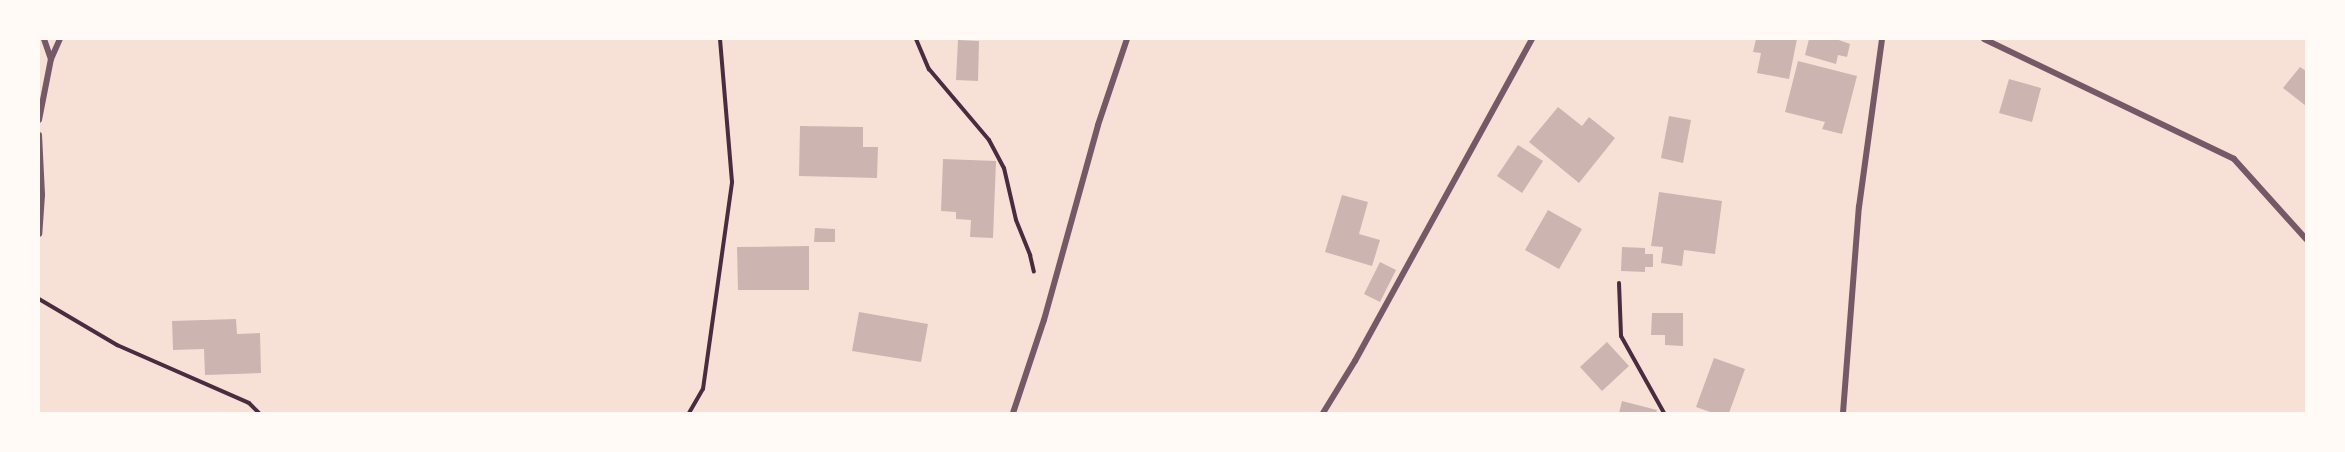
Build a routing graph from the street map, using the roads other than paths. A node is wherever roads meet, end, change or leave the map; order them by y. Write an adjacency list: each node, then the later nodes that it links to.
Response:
1 (44, 39): 7 (street)
2 (60, 39): 7 (street)
3 (1127, 39): 12 (street)
4 (1532, 39): 13 (street)
5 (1882, 39): 14 (street)
6 (1984, 39): 11 (street)
7 (51, 59): 8 (street)
8 (39, 120)
9 (39, 135): 10 (street)
10 (39, 234)
11 (2306, 239)
12 (1013, 413)
13 (1323, 413)
14 (1843, 413)

